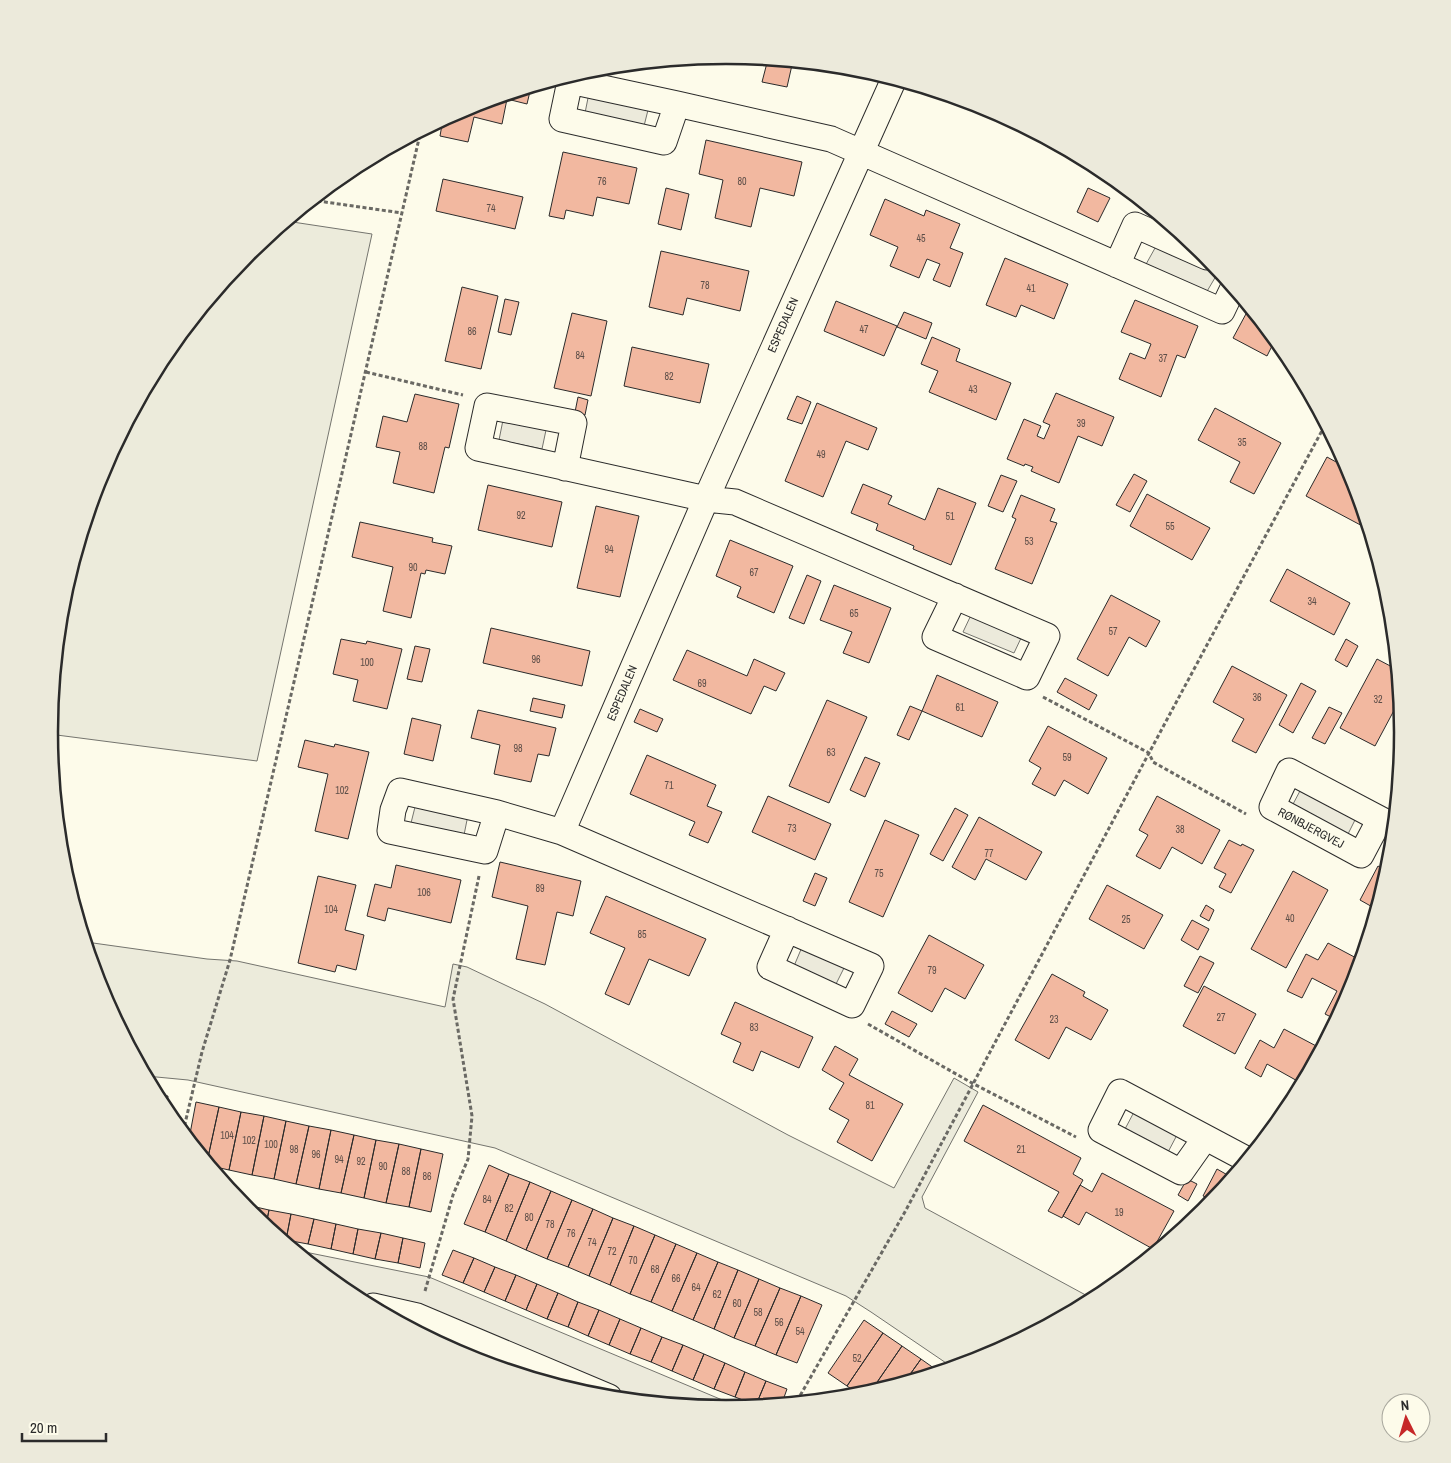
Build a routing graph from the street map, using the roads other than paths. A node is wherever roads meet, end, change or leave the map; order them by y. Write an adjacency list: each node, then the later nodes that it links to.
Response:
1 (892, 84): 3 (street, ESPEDALEN)
2 (677, 104): 3 (street)
3 (861, 152): 5 (street); 8 (street, ESPEDALEN)
4 (1186, 248): 5 (street)
5 (1117, 265): 6 (street)
6 (1230, 294)
7 (565, 468): 7 (street); 8 (street)
8 (706, 499): 9 (street); 12 (street, ESPEDALEN)
9 (955, 596): 9 (street)
10 (497, 813): 10 (street); 12 (street)
11 (1386, 822): 11 (street, RØNBJERGVEJ)
12 (562, 832): 13 (street)
13 (787, 929): 13 (street)
14 (1205, 1138): 14 (street); 15 (street)
15 (1241, 1156)
16 (392, 1310): 17 (street)
17 (573, 1382)

